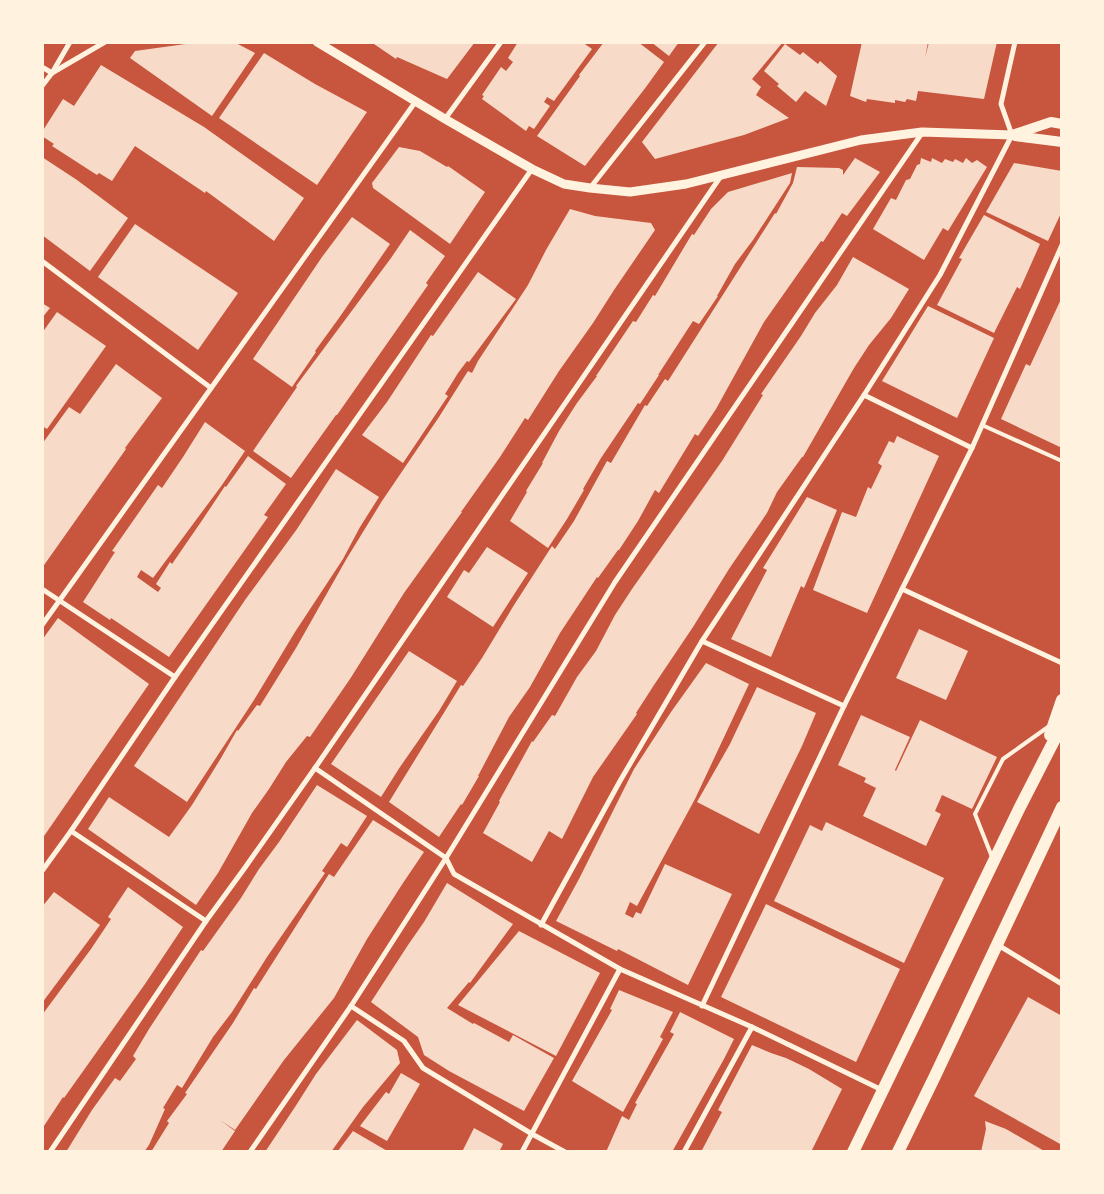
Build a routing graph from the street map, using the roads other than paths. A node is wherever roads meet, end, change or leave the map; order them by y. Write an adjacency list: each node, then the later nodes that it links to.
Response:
1 (70, 42): 8 (street)
2 (105, 42): 8 (street)
3 (318, 42): 10 (street)
4 (501, 42): 11 (street)
5 (705, 42): 18 (street)
6 (1015, 42): 14 (street)
7 (42, 67): 8 (street)
8 (52, 73): 9 (street)
9 (42, 86)
10 (416, 101): 11 (street); 21 (street)
11 (445, 119): 16 (street)
12 (1062, 124): 14 (main road)
13 (922, 132): 14 (street); 17 (street); 39 (street)
14 (1012, 135): 15 (main road); 22 (street)
15 (1062, 142)
16 (532, 169): 18 (street); 32 (street)
17 (721, 176): 18 (street); 36 (street)
18 (590, 188)
19 (1062, 244): 23 (street)
20 (42, 261): 21 (street)
21 (211, 388): 28 (street)
22 (864, 395): 24 (street); 30 (street)
23 (982, 425): 24 (street); 25 (lane)
24 (972, 448): 27 (street)
25 (1062, 461)
26 (42, 589): 28 (street)
27 (902, 589): 31 (street); 34 (street)
28 (60, 601): 29 (street); 32 (street)
29 (42, 625)
30 (702, 641): 34 (street); 43 (street)
31 (1062, 663)
32 (175, 676): 38 (street)
33 (1062, 700): 35 (main road)
34 (844, 706): 48 (street)
35 (1058, 724): 40 (main road); 40 (lane)
36 (315, 768): 39 (street); 42 (street)
37 (1062, 807): 44 (main road)
38 (71, 831): 41 (street); 42 (street)
39 (446, 858): 43 (street); 47 (street)
40 (994, 862): 50 (main road)
41 (42, 871)
42 (206, 921): 52 (street)
43 (541, 925): 45 (street)
44 (997, 944): 46 (street); 58 (main road)
45 (620, 969): 48 (street); 51 (street)
46 (1062, 984)
47 (351, 1006): 51 (street); 53 (street)
48 (702, 1006): 49 (street)
49 (752, 1027): 50 (street); 56 (street)
50 (882, 1091): 57 (main road)
51 (532, 1134): 54 (street); 55 (street)
52 (50, 1152)
53 (250, 1152)
54 (522, 1152)
55 (565, 1152)
56 (684, 1152)
57 (852, 1152)
58 (898, 1152)

